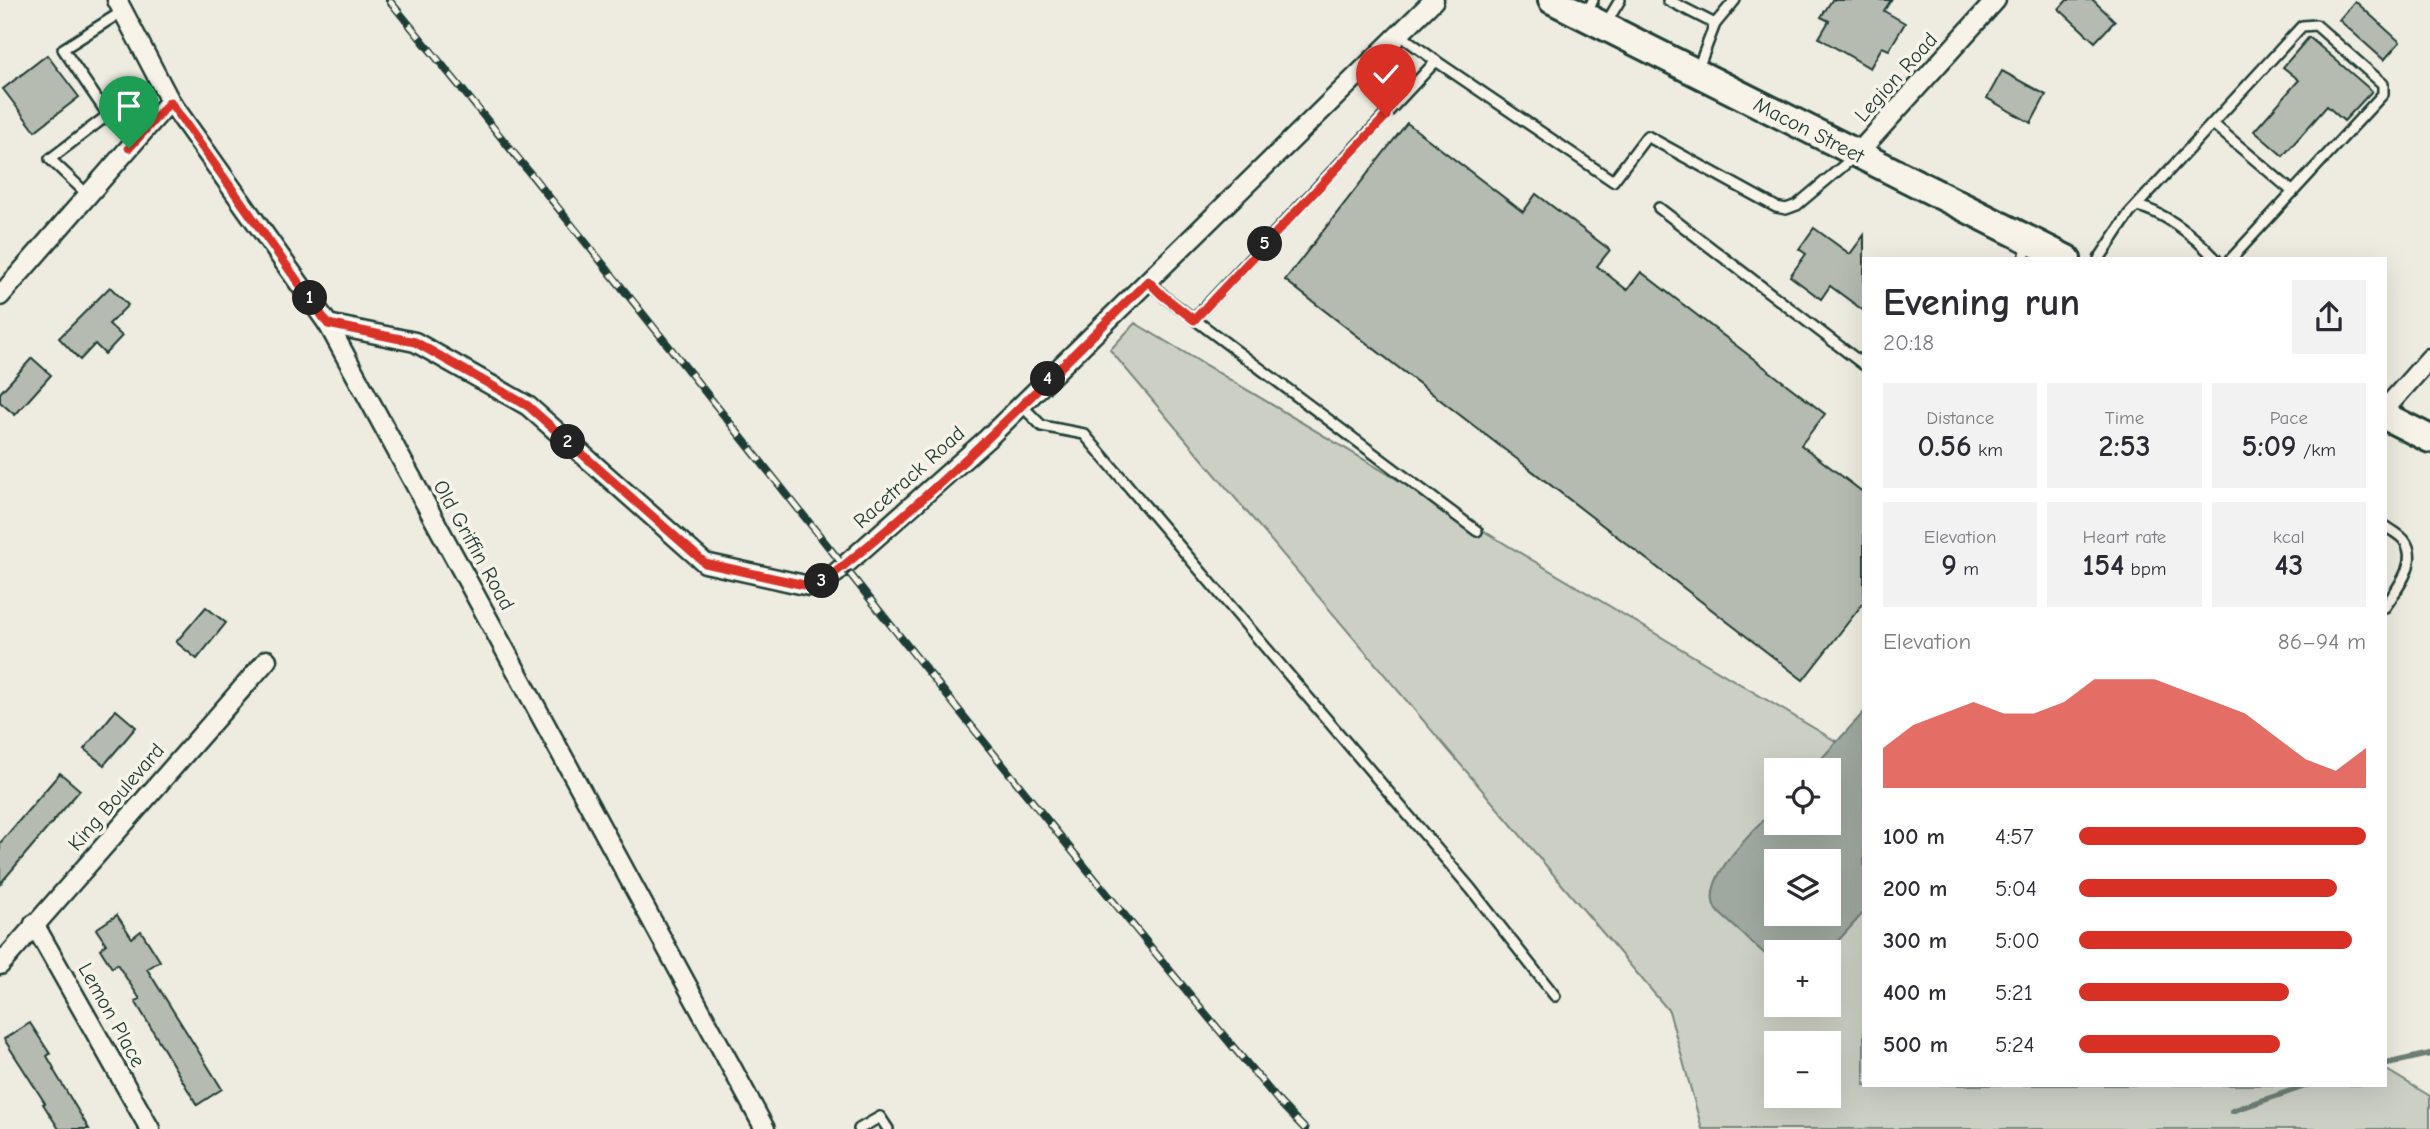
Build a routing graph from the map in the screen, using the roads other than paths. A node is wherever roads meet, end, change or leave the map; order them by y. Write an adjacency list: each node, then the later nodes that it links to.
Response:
1 (1434, 0): 10 (street, Racetrack Road)
2 (1552, 0): 8 (main road, Macon Street)
3 (1620, 0): 8 (lane)
4 (1668, 0): 9 (lane)
5 (1735, 0): 9 (lane)
6 (1996, 0): 15 (street, Legion Road)
7 (120, 6): 13 (street, Old Griffin Road); 17 (lane)
8 (1594, 15): 12 (main road, Macon Street)
9 (1714, 24): 12 (lane)
10 (1399, 34): 11 (lane); 25 (street, Racetrack Road)
11 (1436, 61): 15 (lane); 27 (lane)
12 (1697, 73): 15 (main road, Macon Street)
13 (170, 102): 17 (street); 28 (street, Old Griffin Road)
14 (2213, 124): 16 (lane); 16 (lane); 18 (lane)
15 (1857, 154): 20 (main road, Macon Street)
16 (2292, 192): 24 (lane)
17 (88, 195): 26 (street)
18 (2137, 206): 22 (lane); 23 (lane)
19 (1659, 208): 30 (lane)
20 (2026, 249): 21 (main road, Macon Street)
21 (2059, 257)
22 (2100, 257)
23 (2214, 257)
24 (2233, 257)
25 (1148, 281): 27 (lane); 31 (street, Racetrack Road)
26 (0, 296)
27 (1194, 320): 36 (lane)
28 (328, 324): 31 (street, Racetrack Road); 43 (street, Old Griffin Road)
29 (2430, 358): 32 (street)
30 (1862, 363)
31 (1021, 405): 41 (lane)
32 (2387, 407)
33 (2387, 417): 34 (main road)
34 (2430, 439)
35 (2387, 527): 37 (lane)
36 (1477, 531)
37 (2387, 604)
38 (267, 660): 39 (street, King Boulevard)
39 (34, 924): 40 (street, King Boulevard); 42 (street, Lemon Place)
40 (0, 965)
41 (1555, 996)
42 (150, 1129)
43 (765, 1129)
44 (859, 1129): 45 (lane)
45 (888, 1129)

